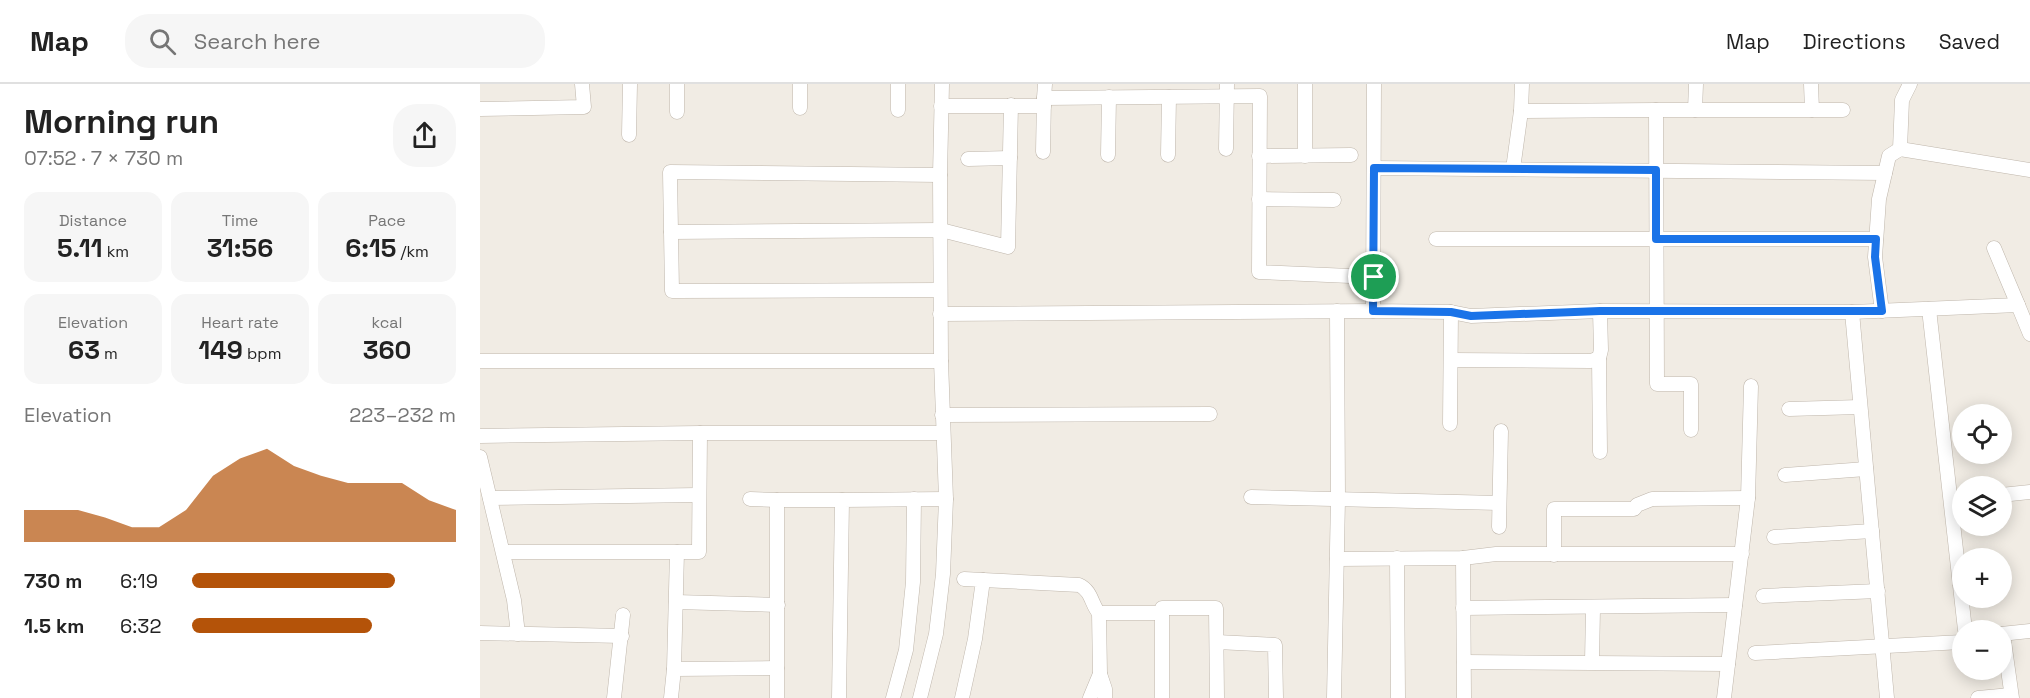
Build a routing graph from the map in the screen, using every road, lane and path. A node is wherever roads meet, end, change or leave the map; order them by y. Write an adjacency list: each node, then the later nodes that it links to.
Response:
1 (582, 84): 20 (street)
2 (630, 84): 28 (street)
3 (677, 84): 27 (street)
4 (800, 84): 19 (street)
5 (898, 84): 21 (street)
6 (942, 84): 18 (street)
7 (1305, 84): 36 (street)
8 (1374, 84): 39 (street)
9 (1522, 84): 26 (street)
10 (1696, 84): 23 (street)
11 (1811, 84): 24 (street)
12 (1910, 84): 30 (street)
13 (1228, 90): 15 (street); 29 (street); 35 (street)
14 (1044, 96): 16 (street); 17 (street); 31 (street)
15 (1168, 97): 16 (street); 33 (street)
16 (1109, 98): 32 (street)
17 (1011, 105): 18 (street); 37 (street)
18 (941, 106): 44 (street)
19 (800, 108)
20 (480, 109)
21 (898, 110)
22 (1656, 110): 23 (street); 26 (street); 41 (street)
23 (1695, 110): 24 (street)
24 (1812, 110): 25 (street)
25 (1843, 110)
26 (1521, 111): 40 (street)
27 (677, 112)
28 (629, 135)
29 (1226, 148)
30 (1900, 149): 42 (street); 43 (street)
31 (1043, 152)
32 (1108, 155)
33 (1168, 155)
34 (1351, 155): 36 (street)
35 (1259, 156): 36 (street); 45 (street)
36 (1305, 156)
37 (1010, 158): 38 (street); 47 (street)
38 (968, 159)
39 (1374, 168): 40 (street); 53 (street)
40 (1513, 170): 41 (street)
41 (1656, 170): 43 (street); 50 (street)
42 (2030, 170)
43 (1885, 173): 51 (street)
44 (940, 175): 47 (street); 48 (street)
45 (1259, 199): 46 (street); 53 (street)
46 (1334, 200)
47 (941, 230): 48 (street); 54 (street)
48 (671, 232): 54 (street)
49 (1436, 239): 50 (street)
50 (1656, 239): 51 (street); 62 (street)
51 (1876, 239): 60 (street)
52 (1994, 248): 55 (street)
53 (1374, 277): 58 (street)
54 (940, 290): 64 (street)
55 (2018, 305): 56 (street); 65 (street)
56 (1929, 309): 60 (street); 85 (street)
57 (1338, 311): 58 (street); 64 (street); 92 (street)
58 (1373, 311): 61 (street)
59 (1600, 311): 61 (street); 62 (street); 66 (street)
60 (1882, 311): 63 (street)
61 (1451, 312): 67 (street)
62 (1657, 312): 63 (street); 76 (street)
63 (1852, 312): 71 (street)
64 (940, 314): 68 (street)
65 (2030, 334)
66 (1599, 358): 67 (street); 81 (street)
67 (1452, 360): 75 (street)
68 (941, 361): 69 (street); 74 (street)
69 (480, 362)
70 (1751, 386): 93 (street)
71 (1860, 407): 72 (street); 83 (street)
72 (1789, 409)
73 (1210, 414): 74 (street)
74 (942, 415): 78 (street)
75 (1450, 423)
76 (1691, 430)
77 (1501, 431): 98 (street)
78 (943, 432): 79 (street); 95 (street)
79 (700, 433): 80 (street); 88 (street)
80 (480, 436)
81 (1600, 452)
82 (480, 457): 90 (street)
83 (1866, 469): 84 (street); 100 (street)
84 (1785, 475)
85 (1952, 476)
86 (2030, 492): 87 (street)
87 (2012, 494)
88 (698, 495): 90 (street); 104 (street)
89 (1251, 497): 92 (street)
90 (490, 498): 103 (street)
91 (750, 498): 96 (street)
92 (1338, 498): 98 (street); 109 (street)
93 (1748, 498): 105 (street); 106 (street)
94 (914, 499): 95 (street); 97 (street); 144 (street)
95 (945, 499): 145 (street)
96 (777, 500): 97 (street); 115 (street)
97 (842, 500): 143 (street)
98 (1499, 502): 99 (street)
99 (1499, 527)
100 (1872, 531): 102 (street); 112 (street)
101 (1958, 536): 122 (street)
102 (1774, 537)
103 (504, 552): 104 (street); 126 (street)
104 (677, 552): 114 (street)
105 (1742, 554): 106 (street); 116 (street)
106 (1554, 555): 108 (street)
107 (1397, 558): 108 (street); 109 (street); 153 (street)
108 (1463, 558): 117 (street)
109 (1337, 559): 152 (street)
110 (964, 579): 111 (street)
111 (983, 580): 119 (street); 146 (street)
112 (1878, 591): 113 (street); 130 (street)
113 (1763, 596)
114 (676, 602): 115 (street); 136 (street)
115 (778, 605): 135 (street)
116 (1735, 605): 118 (street); 134 (street)
117 (1463, 608): 118 (street); 132 (street)
118 (1593, 608): 133 (street)
119 (1099, 613): 120 (street); 137 (street)
120 (1162, 613): 128 (street); 149 (street)
121 (623, 615): 127 (street)
122 (1964, 620)
123 (2030, 632): 125 (street)
124 (480, 633): 126 (street)
125 (2012, 633)
126 (518, 634): 127 (street)
127 (622, 636): 140 (street)
128 (1217, 642): 150 (street); 151 (street)
129 (1952, 643): 130 (street)
130 (1883, 647): 131 (street); 156 (street)
131 (1755, 653)
132 (1464, 662): 133 (street); 154 (street)
133 (1592, 662): 134 (street)
134 (1728, 664): 155 (street)
135 (777, 668): 136 (street); 142 (street)
136 (674, 669): 141 (street)
137 (1100, 674): 147 (street); 148 (street)
138 (2009, 680): 139 (street)
139 (2012, 697): 157 (street)
140 (614, 698)
141 (671, 698)
142 (777, 698)
143 (839, 698)
144 (893, 698)
145 (920, 698)
146 (962, 698)
147 (1090, 698)
148 (1105, 698)
149 (1162, 698)
150 (1217, 698)
151 (1276, 698)
152 (1334, 698)
153 (1398, 698)
154 (1464, 698)
155 (1724, 698)
156 (1887, 698)
157 (1978, 698)

